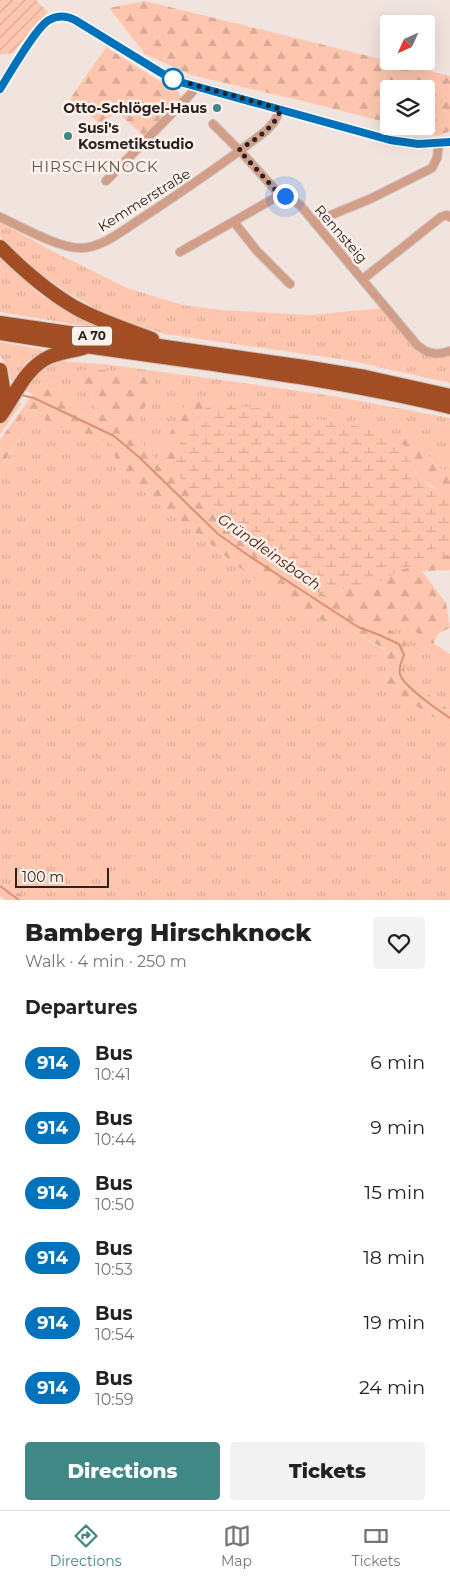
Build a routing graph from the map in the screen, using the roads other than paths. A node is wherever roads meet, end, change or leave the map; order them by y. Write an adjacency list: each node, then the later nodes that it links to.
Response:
1 (195, 86): 2 (street); 3 (street); 8 (street)
2 (0, 89)
3 (281, 109): 6 (street); 7 (street, Kemmerstraße)
4 (213, 124): 7 (street, Rennsteig)
5 (450, 142): 6 (street)
6 (439, 143): 13 (street)
7 (239, 150): 9 (street, Rennsteig); 10 (street, Kemmerstraße)
8 (106, 181)
9 (280, 195): 12 (street); 13 (street, Rennsteig)
10 (0, 217)
11 (450, 217): 16 (street)
12 (234, 222): 15 (street); 17 (street)
13 (314, 222): 16 (street, Rennsteig)
14 (0, 248): 21 (highway)
15 (180, 252)
16 (363, 278): 22 (street, Rennsteig)
17 (290, 284)
18 (0, 323): 21 (highway, A 70)
19 (0, 333): 20 (highway, A 70)
20 (92, 347): 23 (highway); 25 (highway, A 70)
21 (184, 349): 24 (highway, A 70)
22 (450, 351)
23 (3, 390): 26 (highway)
24 (450, 396)
25 (450, 406)
26 (0, 416)

